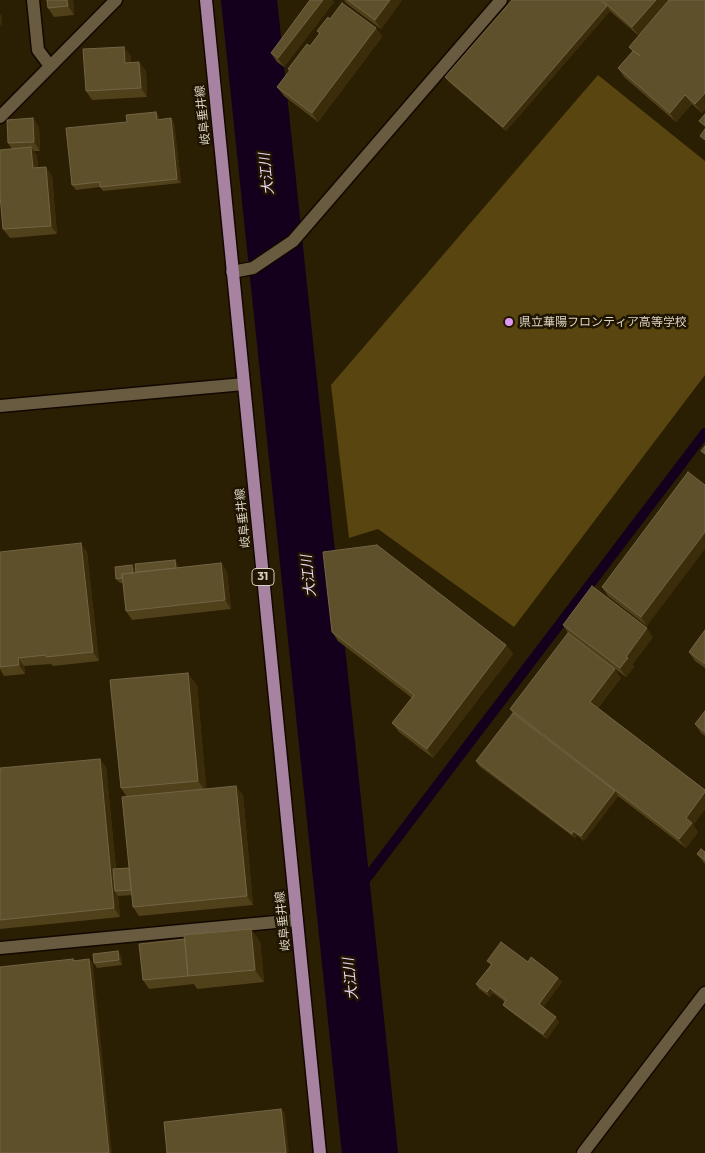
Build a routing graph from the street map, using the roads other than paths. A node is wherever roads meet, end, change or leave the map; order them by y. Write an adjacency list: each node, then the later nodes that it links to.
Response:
1 (33, 0): 5 (street)
2 (116, 0): 5 (street)
3 (206, 0): 7 (main road, 岐阜垂井線 / 31)
4 (501, 0): 7 (street)
5 (50, 66): 6 (street)
6 (0, 117)
7 (232, 272): 8 (main road, 岐阜垂井線 / 31)
8 (244, 384): 9 (street); 10 (main road, 岐阜垂井線 / 31)
9 (0, 406)
10 (296, 920): 11 (street); 13 (main road, 岐阜垂井線 / 31)
11 (0, 948)
12 (705, 993): 14 (street)
13 (320, 1153)
14 (583, 1153)

